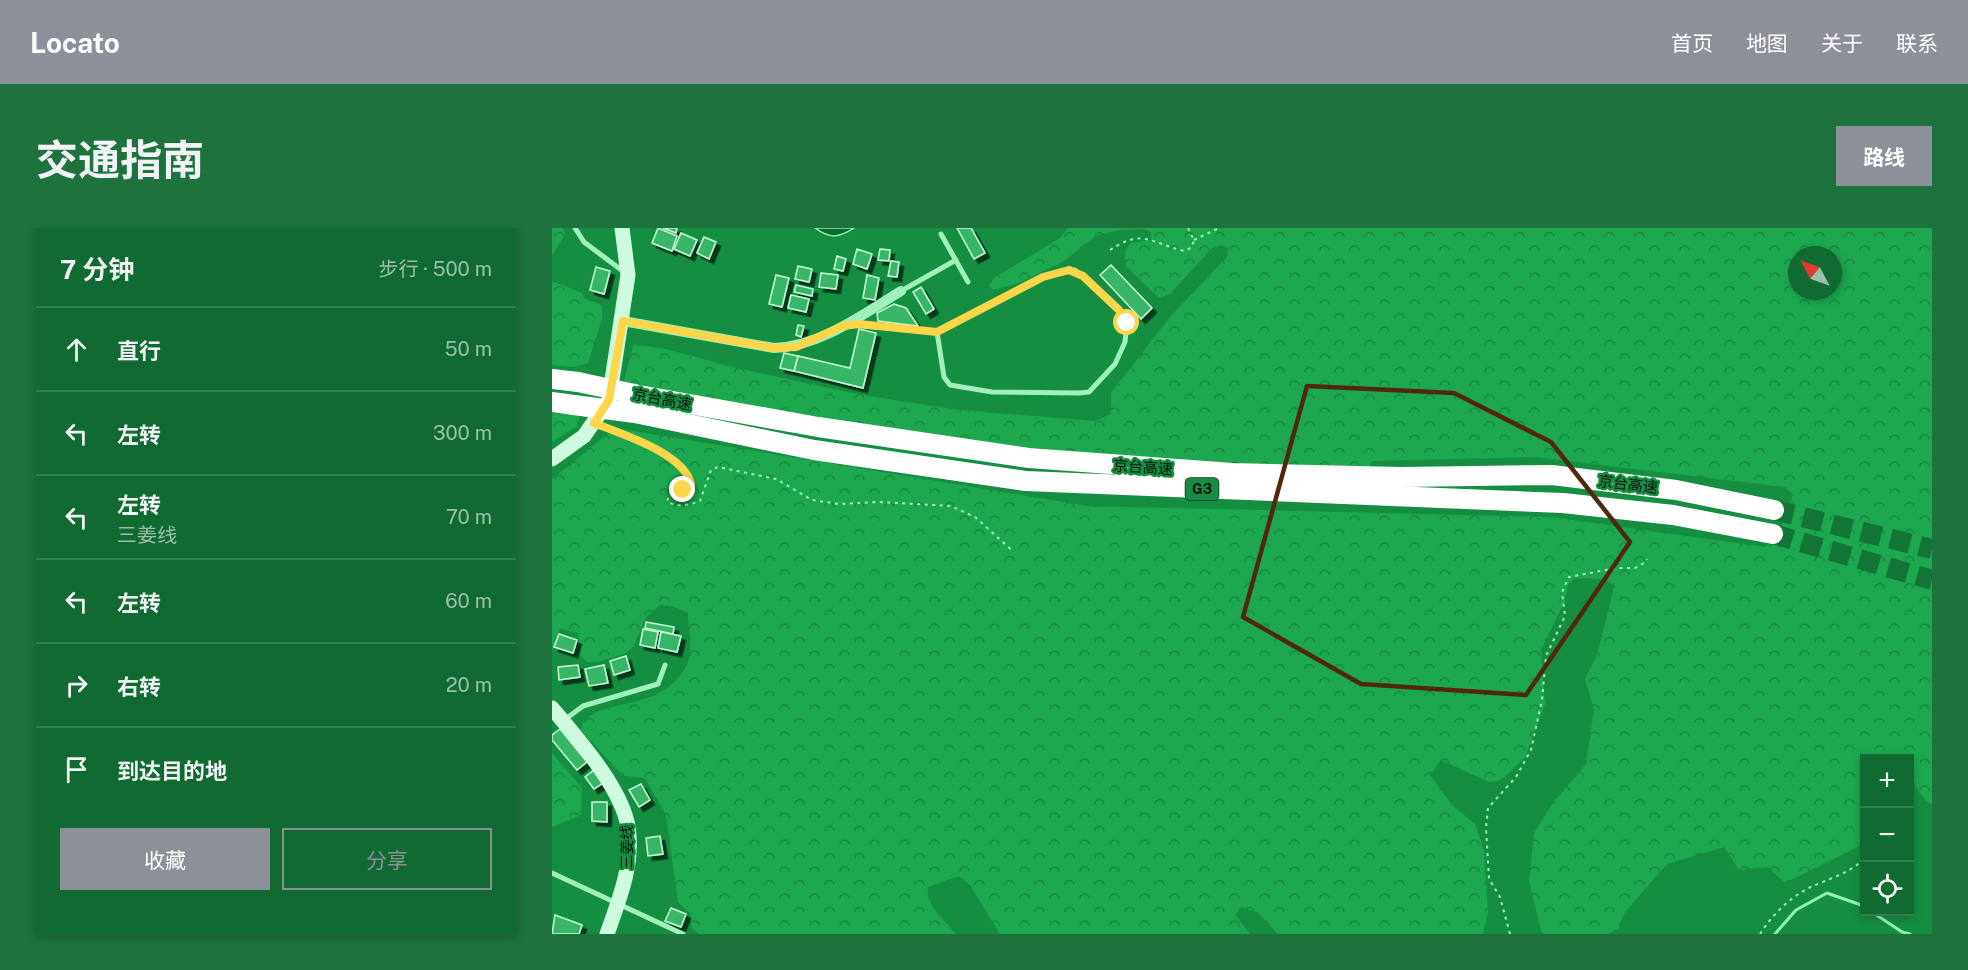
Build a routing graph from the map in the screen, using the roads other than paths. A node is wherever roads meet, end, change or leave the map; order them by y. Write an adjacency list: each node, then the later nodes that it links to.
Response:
1 (574, 228): 5 (lane)
2 (622, 228): 5 (main road)
3 (942, 234): 4 (lane)
4 (956, 260): 6 (lane); 7 (lane)
5 (628, 275): 8 (main road)
6 (968, 282)
7 (901, 291): 9 (street)
8 (623, 321): 9 (street); 14 (main road)
9 (843, 326): 10 (lane)
10 (937, 332): 10 (lane)
11 (552, 379): 13 (highway, 京台高速 / G3, bridge)
12 (552, 402): 13 (highway, 京台高速 / G3, bridge)
13 (637, 404): 15 (highway, 京台高速 / G3); 16 (highway, 京台高速 / G3)
14 (552, 459)
15 (1774, 510)
16 (1773, 534)
17 (666, 665): 19 (lane)
18 (552, 708): 19 (main road, 三姜线)
19 (563, 721): 21 (main road, 三姜线)
20 (552, 873): 21 (lane)
21 (618, 904): 22 (main road, 三姜线); 23 (lane)
22 (607, 934)
23 (683, 934)

